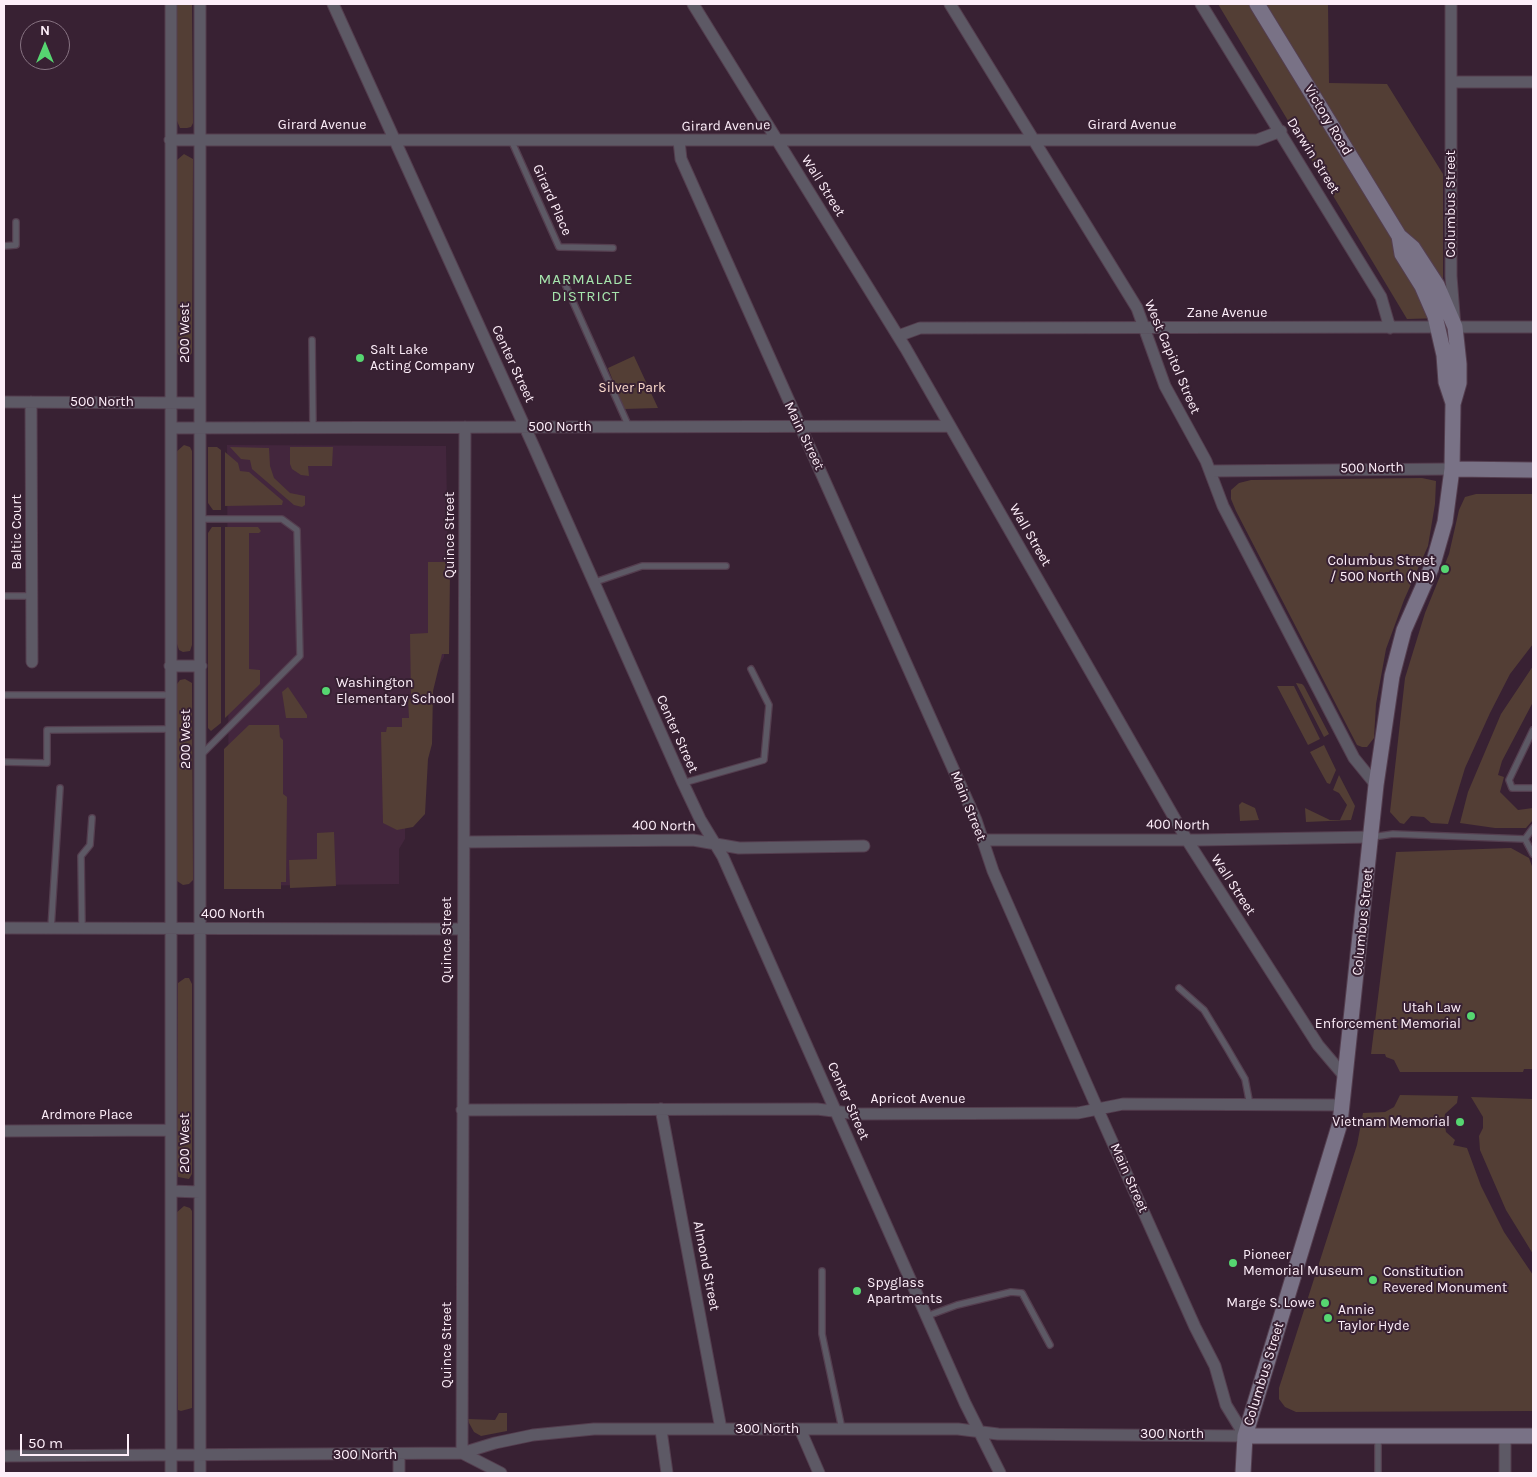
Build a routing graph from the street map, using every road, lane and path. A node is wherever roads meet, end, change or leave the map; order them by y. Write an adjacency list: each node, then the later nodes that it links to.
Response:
1 (171, 4): 12 (street, 200 West)
2 (200, 4): 13 (street, 200 West)
3 (333, 4): 16 (street, Center Street)
4 (693, 4): 14 (street, Wall Street)
5 (950, 4): 15 (street, West Capitol Street)
6 (1201, 4): 11 (street, Darwin Street)
7 (1257, 4): 20 (main road, Victory Road)
8 (1451, 4): 9 (street, Columbus Street)
9 (1451, 82): 10 (street); 25 (street, Columbus Street)
10 (1533, 82)
11 (1281, 132): 15 (street, Girard Avenue); 28 (street, Darwin Street)
12 (170, 140): 13 (street, Girard Avenue); 33 (street, 200 West)
13 (200, 140): 16 (street, Girard Avenue); 34 (street, 200 West)
14 (777, 140): 15 (street, Girard Avenue); 17 (street, Girard Avenue); 29 (street, Wall Street)
15 (1034, 140): 27 (street, West Capitol Street)
16 (394, 141): 18 (street, Girard Avenue); 43 (street, Center Street)
17 (679, 141): 18 (street, Girard Avenue); 39 (street, Main Street)
18 (512, 142): 22 (lane, Girard Place)
19 (16, 222): 21 (lane)
20 (1399, 236): 24 (main road, Victory Road); 25 (main road, Victory Road)
21 (4, 246)
22 (613, 248)
23 (565, 284): 38 (lane)
24 (1438, 327): 28 (street, Zane Avenue); 35 (main road, Columbus Street)
25 (1455, 327): 26 (street); 35 (main road, Columbus Street)
26 (1533, 327)
27 (1145, 328): 28 (street, Zane Avenue); 29 (street, Zane Avenue); 46 (street, West Capitol Street)
28 (1390, 328)
29 (898, 336): 36 (street, Wall Street)
30 (312, 340): 42 (lane)
31 (4, 402): 32 (street, 500 North)
32 (31, 402): 33 (street, 500 North); 51 (street, Baltic Court)
33 (171, 403): 34 (street, 500 North); 40 (street, 200 West)
34 (200, 403): 41 (street, 200 West)
35 (1454, 404): 44 (main road, Columbus Street)
36 (950, 426): 39 (street, 500 North); 71 (street, Wall Street)
37 (464, 427): 42 (street, 500 North); 43 (street, 500 North); 72 (street, Quince Street)
38 (629, 427): 39 (street, 500 North); 43 (street, 500 North)
39 (800, 427): 70 (street, Main Street)
40 (171, 428): 41 (street, 500 North); 53 (street, 200 West)
41 (200, 428): 42 (street, 500 North); 47 (street, 200 West)
42 (313, 428)
43 (526, 428): 49 (street, Center Street)
44 (1452, 469): 45 (main road, 500 North); 46 (street, 500 North); 63 (main road, Columbus Street)
45 (1533, 470)
46 (1210, 471): 63 (street, West Capitol Street)
47 (201, 519): 54 (street, 200 West); 60 (lane)
48 (726, 566): 49 (lane)
49 (595, 582): 62 (street, Center Street)
50 (4, 596): 51 (lane)
51 (32, 596): 52 (street, Baltic Court)
52 (32, 662)
53 (170, 666): 54 (street); 57 (street, 200 West)
54 (201, 666): 60 (street, 200 West)
55 (751, 669): 62 (lane)
56 (4, 695): 57 (lane)
57 (170, 695): 58 (street, 200 West)
58 (170, 729): 61 (lane); 79 (street, 200 West)
59 (1533, 730): 65 (lane)
60 (201, 755): 80 (street, 200 West)
61 (4, 762)
62 (683, 783): 73 (street, Center Street)
63 (1376, 785): 68 (main road, Columbus Street)
64 (60, 788): 77 (lane)
65 (1533, 788)
66 (92, 818): 78 (lane)
67 (1533, 828): 69 (lane)
68 (1372, 837): 69 (lane); 71 (street, 400 North); 83 (main road, Columbus Street)
69 (1525, 839): 75 (lane)
70 (982, 840): 71 (street, 400 North); 88 (street, Main Street)
71 (1187, 840): 83 (street, Wall Street)
72 (464, 842): 73 (street, 400 North); 81 (street, Quince Street)
73 (715, 844): 74 (street, 400 North); 89 (street, Center Street)
74 (864, 846)
75 (1533, 854)
76 (4, 928): 77 (street, 400 North)
77 (52, 928): 78 (street, 400 North)
78 (82, 928): 79 (street, 400 North)
79 (170, 928): 80 (street, 400 North); 90 (street, 200 West)
80 (200, 929): 81 (street, 400 North); 93 (street, 200 West)
81 (462, 929): 87 (street, Quince Street)
82 (1179, 988): 84 (lane)
83 (1346, 1078): 85 (main road, Columbus Street)
84 (1250, 1105): 85 (street, Apricot Avenue); 88 (street, Apricot Avenue)
85 (1342, 1105): 102 (main road, Columbus Street)
86 (661, 1109): 87 (street, Apricot Avenue); 89 (street, Apricot Avenue); 97 (street, Almond Street)
87 (462, 1110): 106 (street, Quince Street)
88 (1098, 1110): 89 (street, Apricot Avenue); 102 (street, Main Street)
89 (837, 1112): 95 (street, Center Street)
90 (171, 1130): 91 (street, Ardmore Place); 92 (street, 200 West)
91 (4, 1131)
92 (171, 1191): 93 (street); 110 (street, 200 West)
93 (200, 1192): 107 (street, 200 West)
94 (822, 1271): 99 (lane)
95 (926, 1316): 96 (lane); 101 (street, Center Street)
96 (1050, 1345)
97 (721, 1429): 98 (street, 300 North); 100 (street, 300 North)
98 (800, 1429): 99 (street, 300 North); 117 (street)
99 (842, 1429): 101 (street, 300 North)
100 (661, 1430): 106 (street, 300 North); 116 (street)
101 (979, 1432): 102 (street, 300 North); 118 (street, Center Street)
102 (1245, 1436): 103 (main road, 300 North); 119 (main road)
103 (1378, 1436): 104 (main road, 300 North); 120 (lane)
104 (1505, 1436): 105 (main road, 300 North); 121 (street)
105 (1533, 1436)
106 (462, 1453): 108 (street, 300 North); 111 (street)
107 (200, 1455): 108 (street, 300 North); 110 (street, 300 North); 113 (street, 200 West)
108 (399, 1455): 114 (street)
109 (4, 1456): 110 (street, 300 North)
110 (171, 1456): 112 (street, 200 West)
111 (486, 1470): 115 (street)
112 (171, 1473)
113 (200, 1473)
114 (399, 1473)
115 (501, 1473)
116 (667, 1473)
117 (818, 1473)
118 (1000, 1473)
119 (1242, 1473)
120 (1378, 1473)
121 (1505, 1473)

